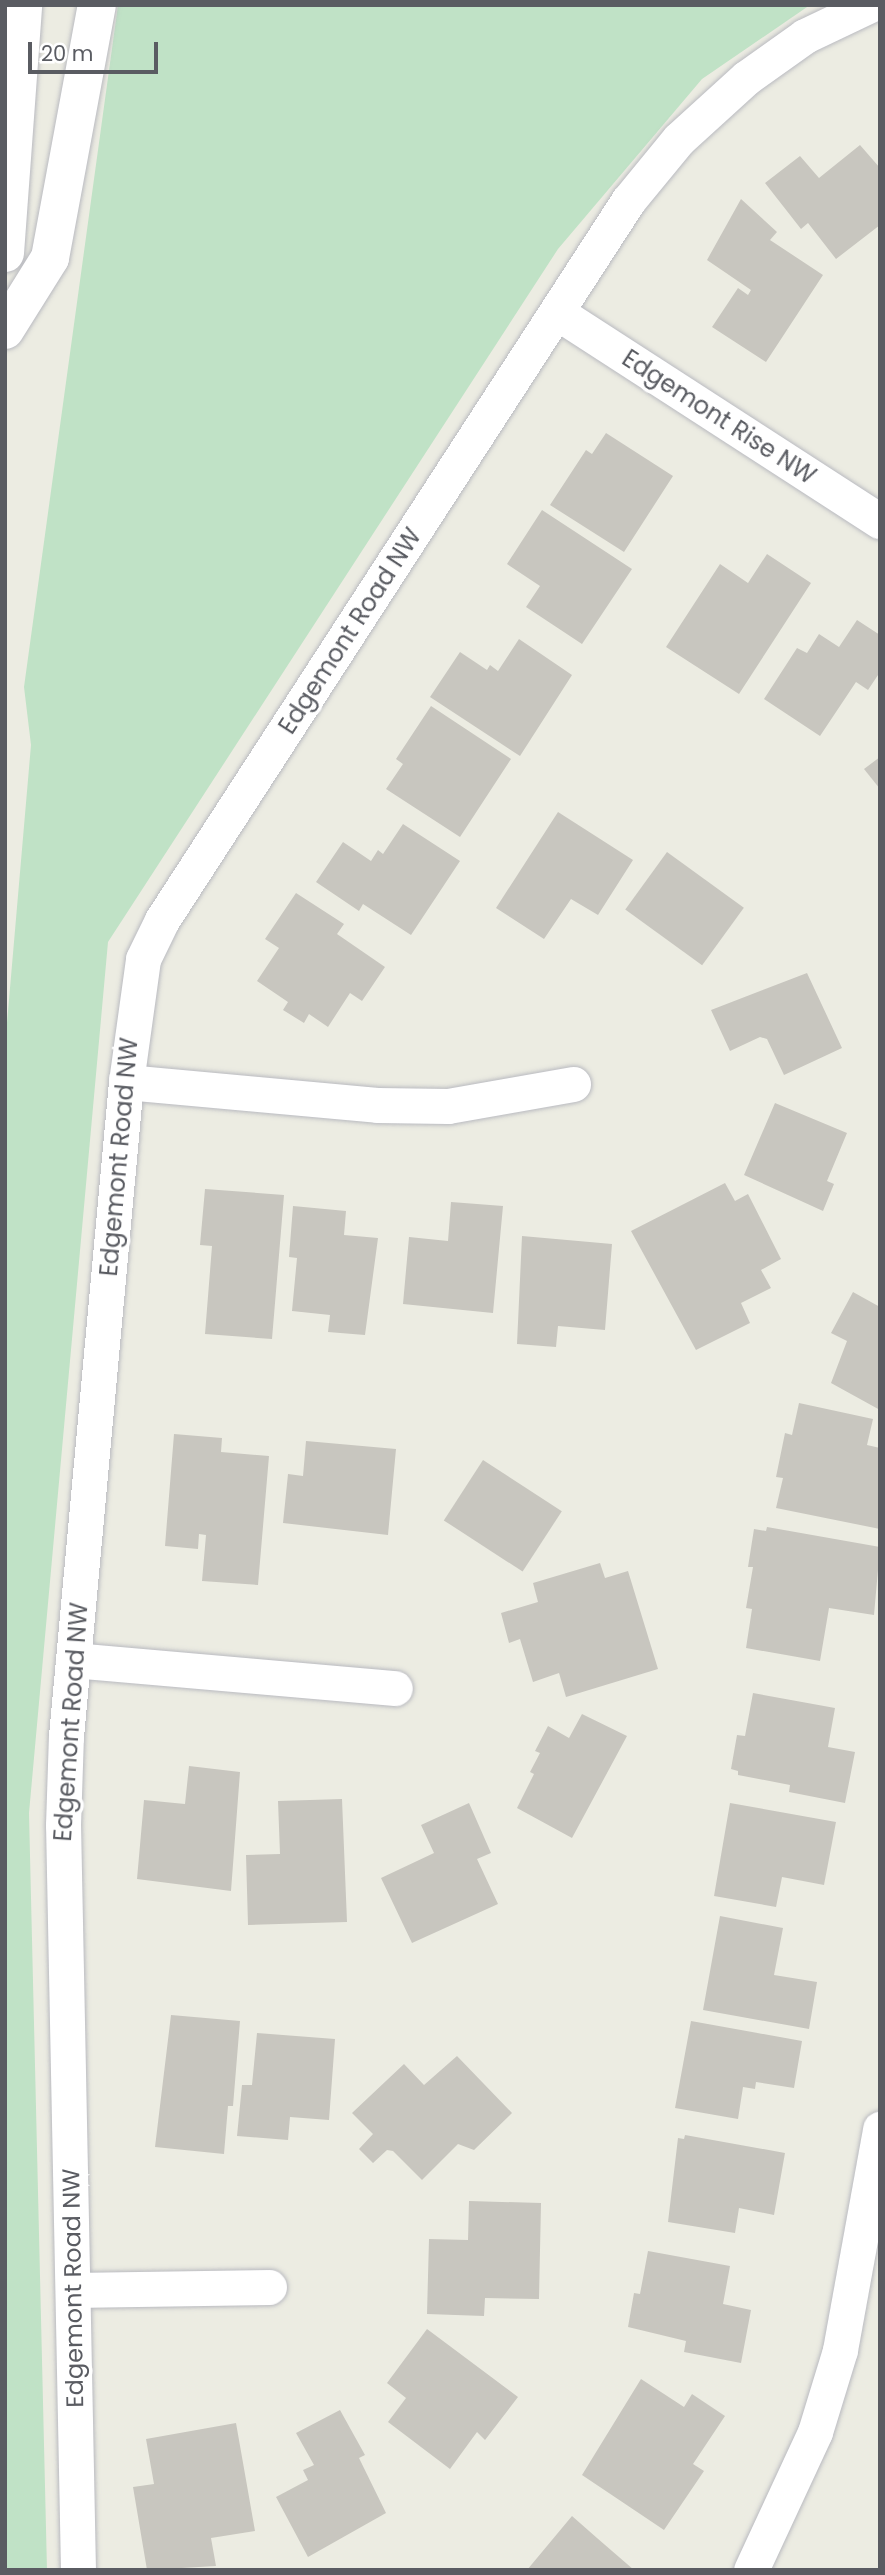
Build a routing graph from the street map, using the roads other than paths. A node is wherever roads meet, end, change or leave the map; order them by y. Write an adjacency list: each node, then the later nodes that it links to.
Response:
1 (23, 5): 4 (main road)
2 (97, 5): 6 (main road)
3 (870, 5): 5 (street, Edgemont Road NW)
4 (5, 253)
5 (558, 313): 7 (street, Edgemont Rise NW); 8 (street, Edgemont Road NW)
6 (5, 330)
7 (880, 521)
8 (126, 1082): 9 (street); 10 (street, Edgemont Road NW)
9 (573, 1084)
10 (73, 1660): 11 (street); 14 (street, Edgemont Road NW)
11 (394, 1688)
12 (880, 2129): 16 (street)
13 (269, 2287): 14 (street)
14 (73, 2290): 15 (street, Edgemont Road NW)
15 (78, 2570)
16 (751, 2570)

